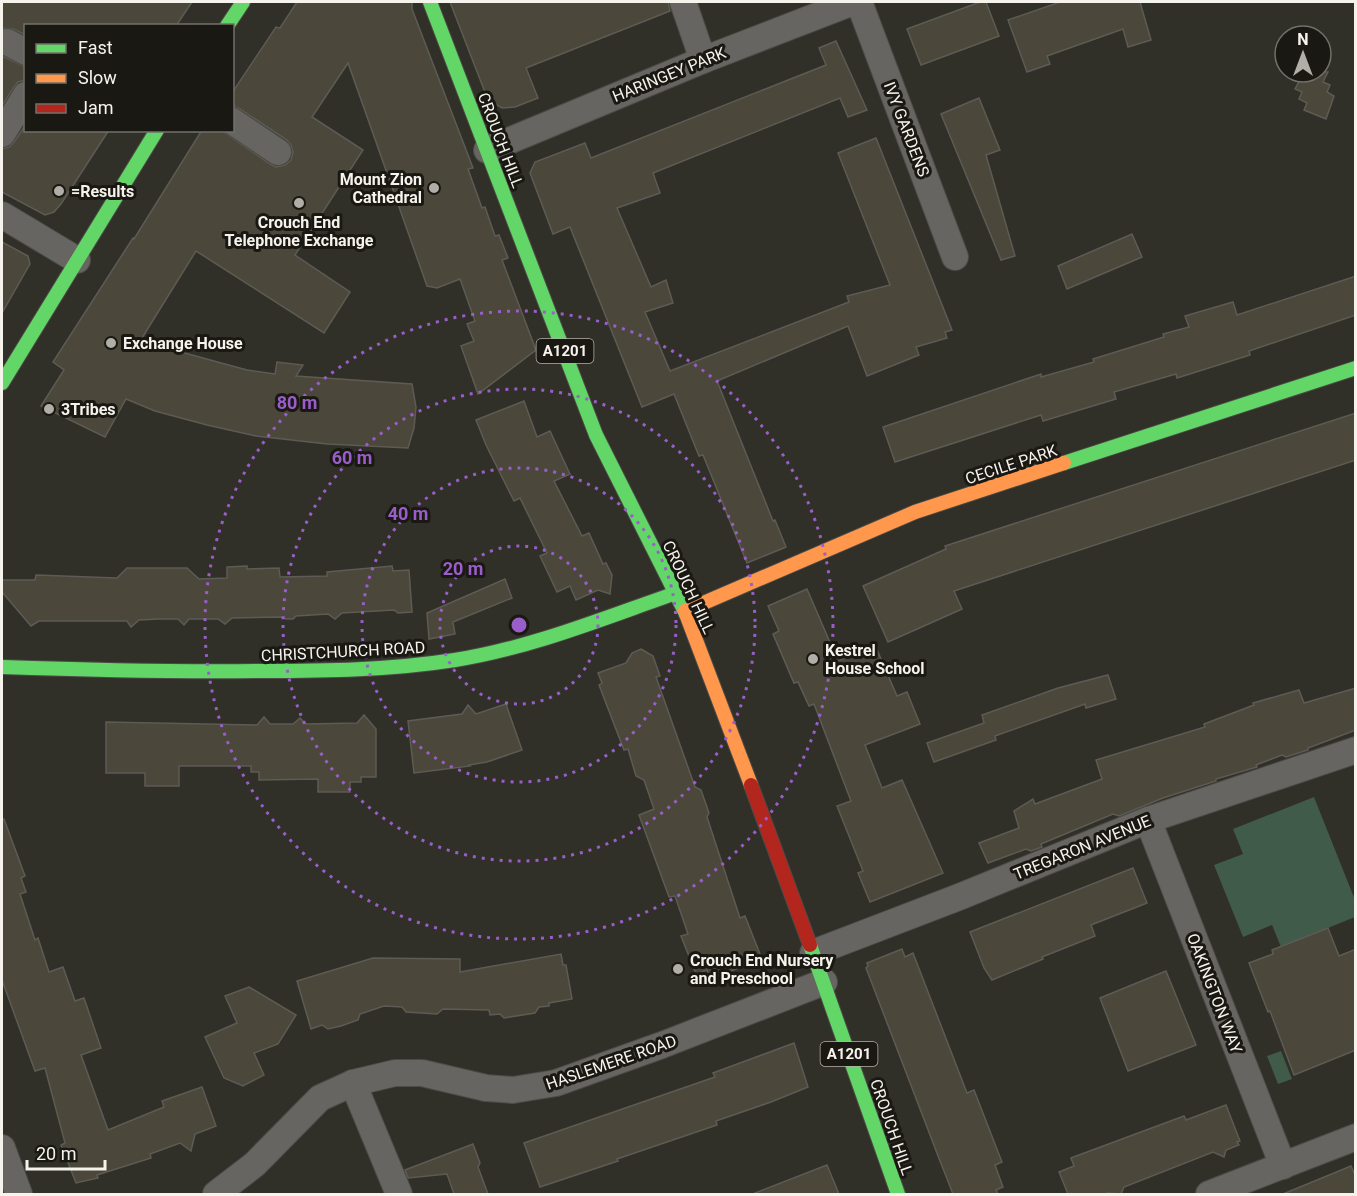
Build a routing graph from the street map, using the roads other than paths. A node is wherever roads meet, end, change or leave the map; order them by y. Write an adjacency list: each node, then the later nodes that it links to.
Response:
1 (243, 2): 6 (main road)
2 (430, 2): 12 (main road, CROUCH HILL / A1201)
3 (683, 2): 7 (street)
4 (853, 2): 7 (street, HARINGEY PARK)
5 (859, 2): 15 (street, IVY GARDENS)
6 (228, 24)
7 (703, 60): 12 (street, HARINGEY PARK)
8 (24, 98): 11 (street)
9 (234, 122): 13 (street)
10 (156, 132): 16 (main road)
11 (2, 134)
12 (487, 150): 19 (main road, CROUCH HILL / A1201)
13 (278, 152)
14 (2, 214): 16 (street)
15 (955, 257)
16 (77, 260): 18 (main road)
17 (1356, 368): 20 (main road, CECILE PARK)
18 (2, 383)
19 (676, 593): 20 (main road, CROUCH HILL / A1201); 21 (main road, CHRISTCHURCH ROAD)
20 (685, 611): 24 (main road, CROUCH HILL / A1201)
21 (2, 667)
22 (1356, 750): 23 (street, TREGARON AVENUE)
23 (1148, 820): 24 (street, TREGARON AVENUE); 29 (street, OAKINGTON WAY)
24 (813, 953): 25 (main road, CROUCH HILL / A1201)
25 (824, 982): 26 (street, HASLEMERE ROAD); 33 (main road, CROUCH HILL / A1201)
26 (353, 1083): 31 (street, HASLEMERE ROAD); 32 (street)
27 (1356, 1137): 29 (street)
28 (2, 1148): 30 (street)
29 (1283, 1166): 34 (street)
30 (19, 1194)
31 (216, 1194)
32 (399, 1194)
33 (898, 1194)
34 (1209, 1194)

